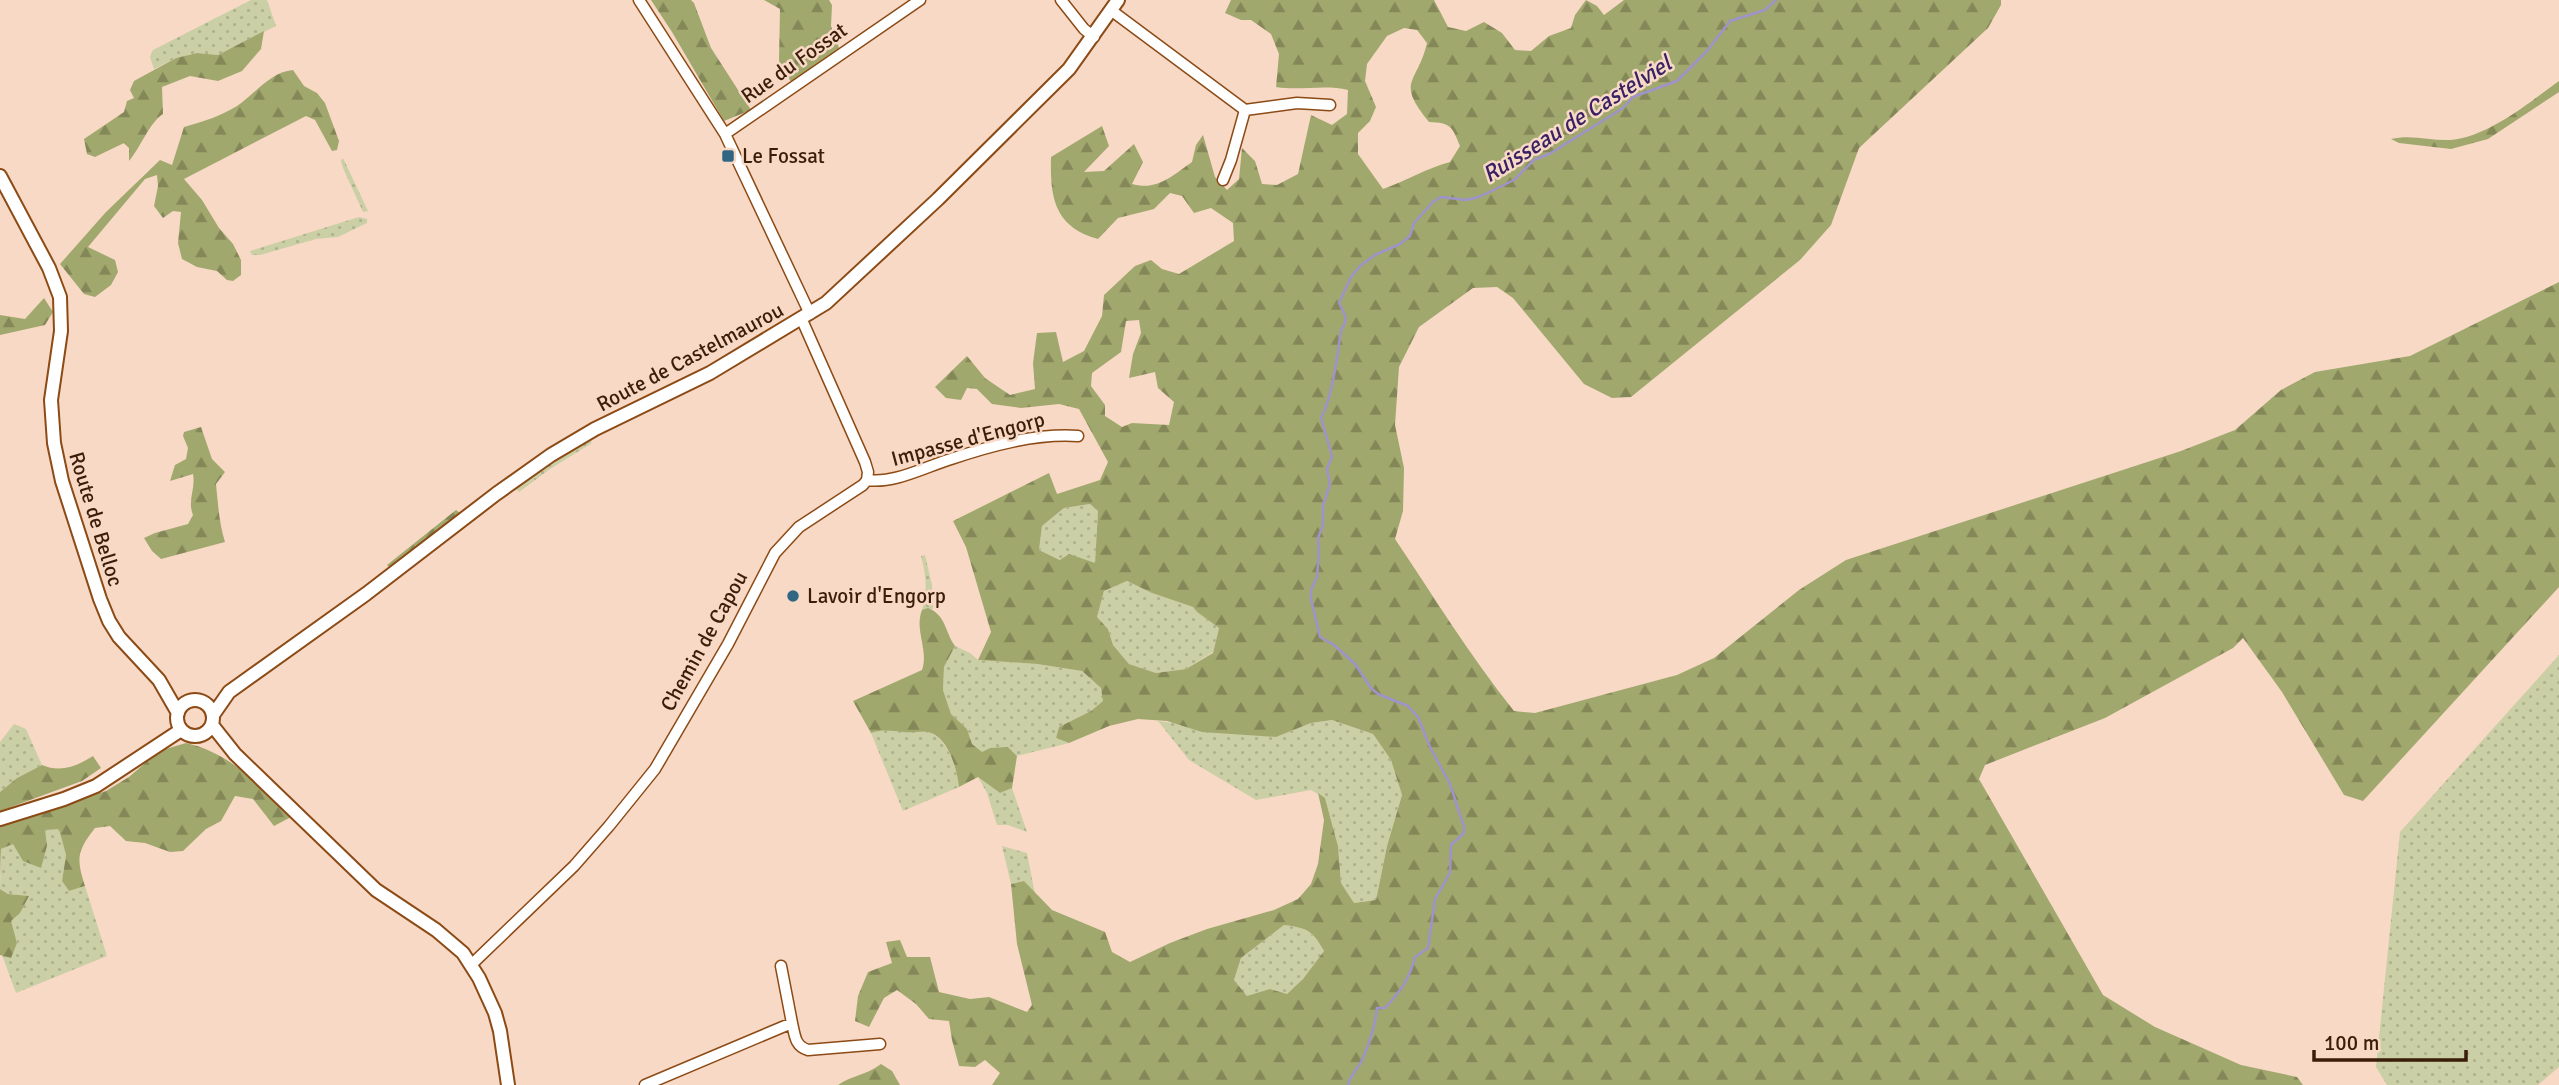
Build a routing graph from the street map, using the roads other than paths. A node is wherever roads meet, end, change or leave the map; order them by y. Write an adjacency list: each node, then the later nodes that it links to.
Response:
1 (639, 0): 8 (street)
2 (920, 0): 8 (street, Rue du Fossat)
3 (1061, 0): 5 (street)
4 (1115, 6): 5 (street, Route de Castelmaurou); 7 (street)
5 (1094, 37): 11 (street, Route de Castelmaurou)
6 (1330, 105): 7 (street)
7 (1245, 110): 10 (street)
8 (725, 134): 11 (street)
9 (0, 176): 14 (street, Route de Belloc)
10 (1223, 180)
11 (806, 317): 13 (street); 15 (street, Route de Castelmaurou)
12 (1078, 436): 13 (street, Impasse d'Engorp)
13 (867, 480): 23 (street, Chemin de Capou)
14 (159, 680): 16 (street, Route de Belloc); 17 (street, Route de Belloc)
15 (229, 692): 16 (street, Route de Castelmaurou); 18 (street, Route de Castelmaurou)
16 (197, 701): 17 (street); 18 (street, Route de Belloc)
17 (178, 713): 19 (street, Route de Belloc)
18 (213, 720): 20 (street); 21 (street, Route de Belloc)
19 (181, 730): 20 (street); 22 (street)
20 (201, 736): 21 (street)
21 (234, 754): 23 (street)
22 (0, 819)
23 (471, 964): 27 (street)
24 (781, 966): 25 (street)
25 (792, 1023): 26 (street); 28 (street)
26 (880, 1044)
27 (505, 1085)
28 (645, 1085)

